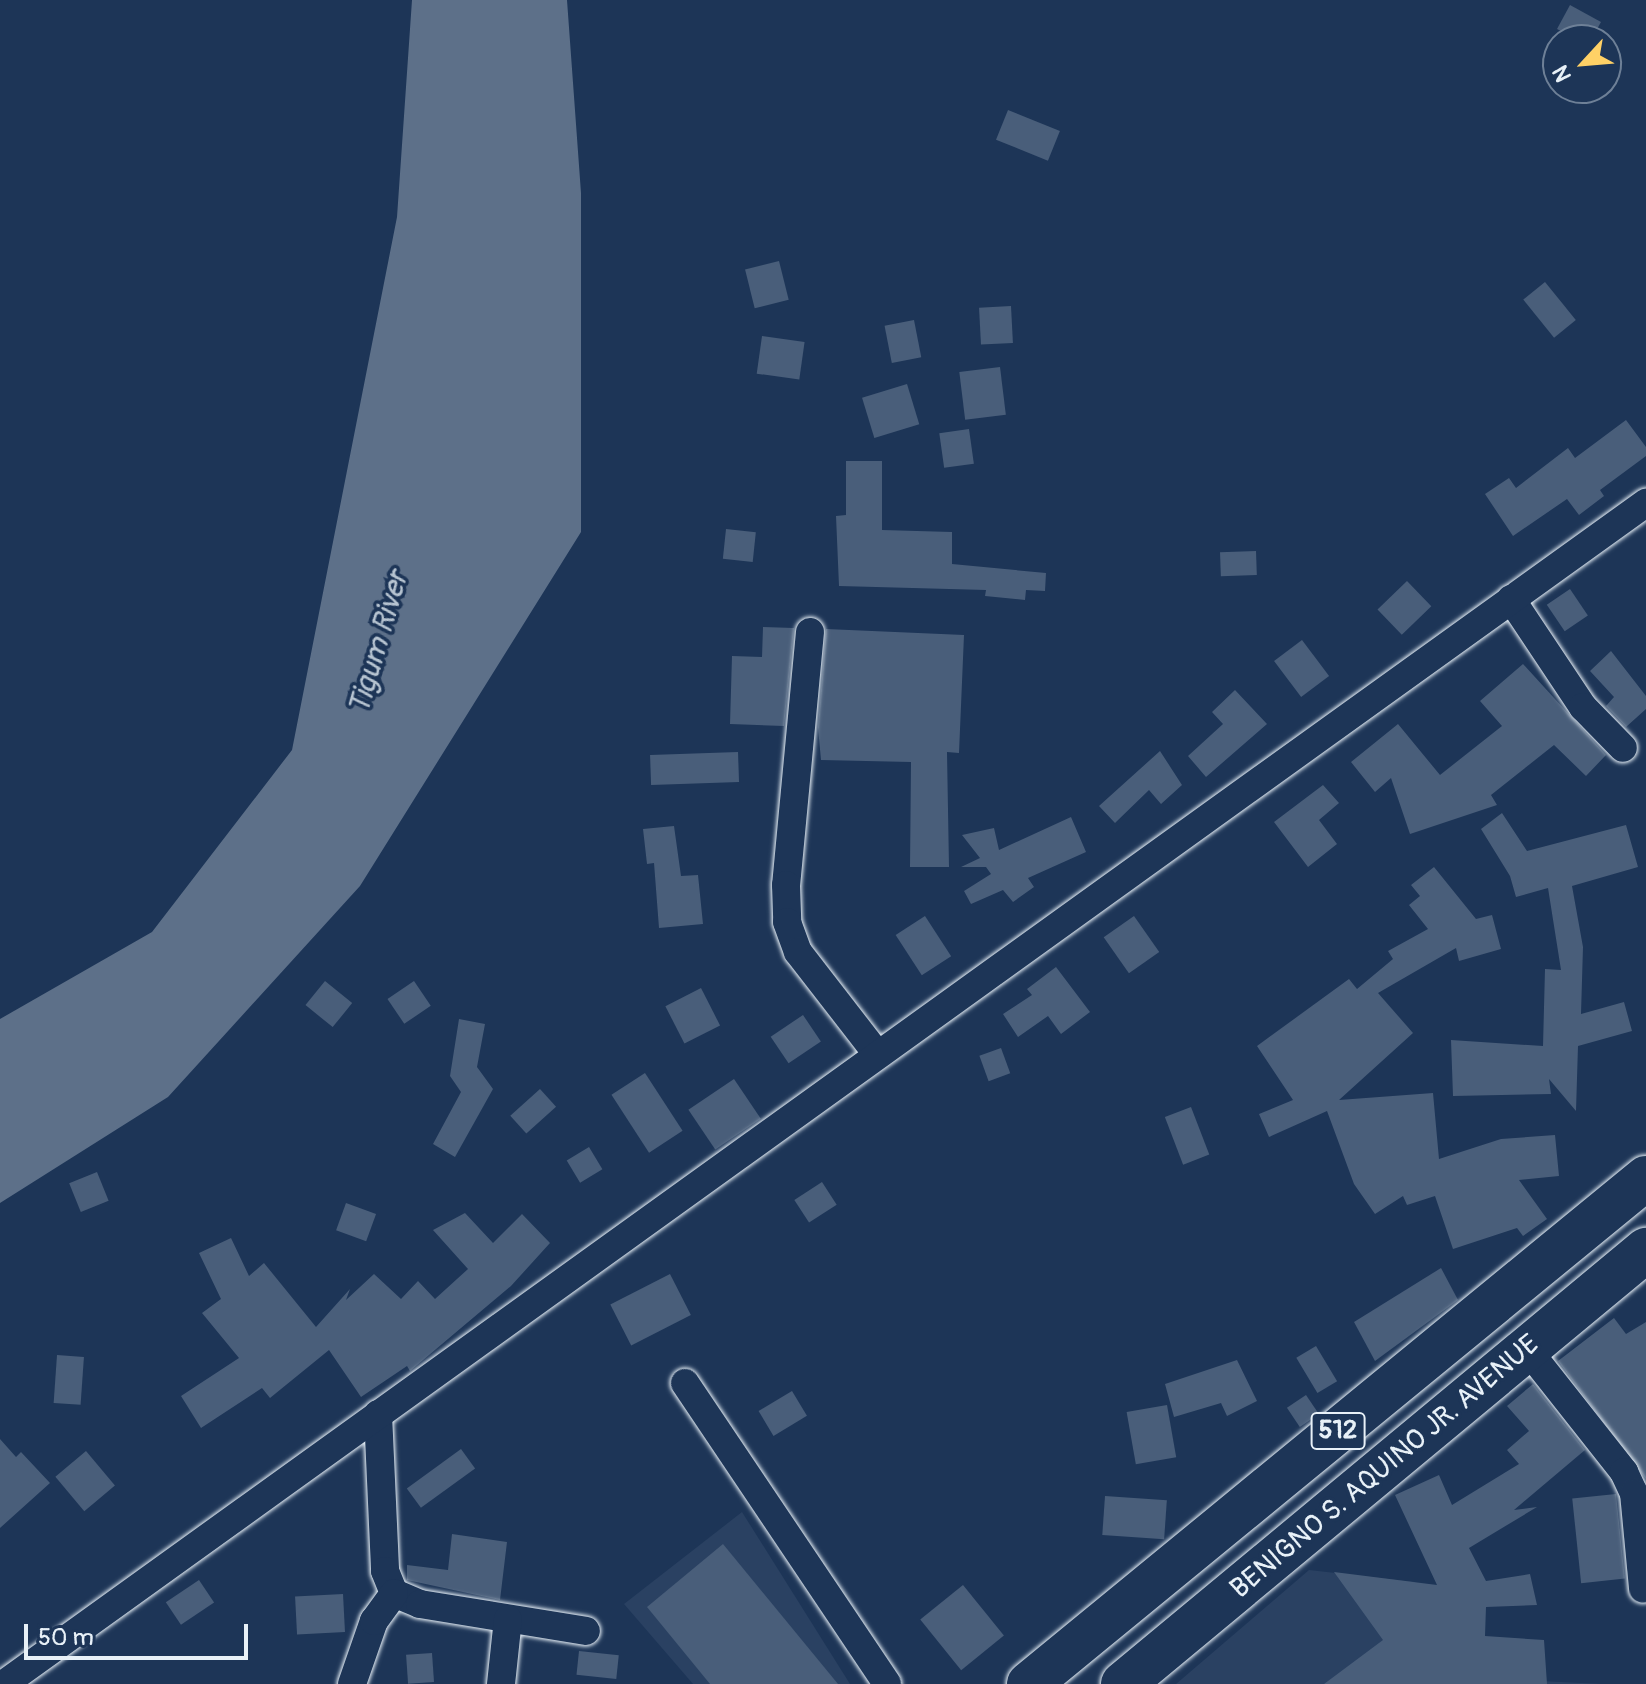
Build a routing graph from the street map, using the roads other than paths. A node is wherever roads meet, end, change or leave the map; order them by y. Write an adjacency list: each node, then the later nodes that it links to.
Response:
1 (1646, 503): 2 (street)
2 (1511, 599): 4 (street); 5 (street)
3 (810, 632): 5 (street)
4 (1623, 748)
5 (877, 1054): 10 (street)
6 (1646, 1178): 19 (main road, BENIGNO S. AQUINO JR. AVENUE / 512)
7 (1646, 1250): 8 (main road, BENIGNO S. AQUINO JR. AVENUE / 512)
8 (1527, 1349): 11 (street); 20 (main road, BENIGNO S. AQUINO JR. AVENUE / 512)
9 (685, 1383): 18 (street)
10 (378, 1414): 12 (street); 15 (street)
11 (1643, 1589)
12 (394, 1593): 13 (street); 16 (street)
13 (508, 1619): 14 (street); 17 (street)
14 (586, 1631)
15 (4, 1684)
16 (352, 1684)
17 (501, 1684)
18 (887, 1684)
19 (1029, 1684)
20 (1123, 1684)

